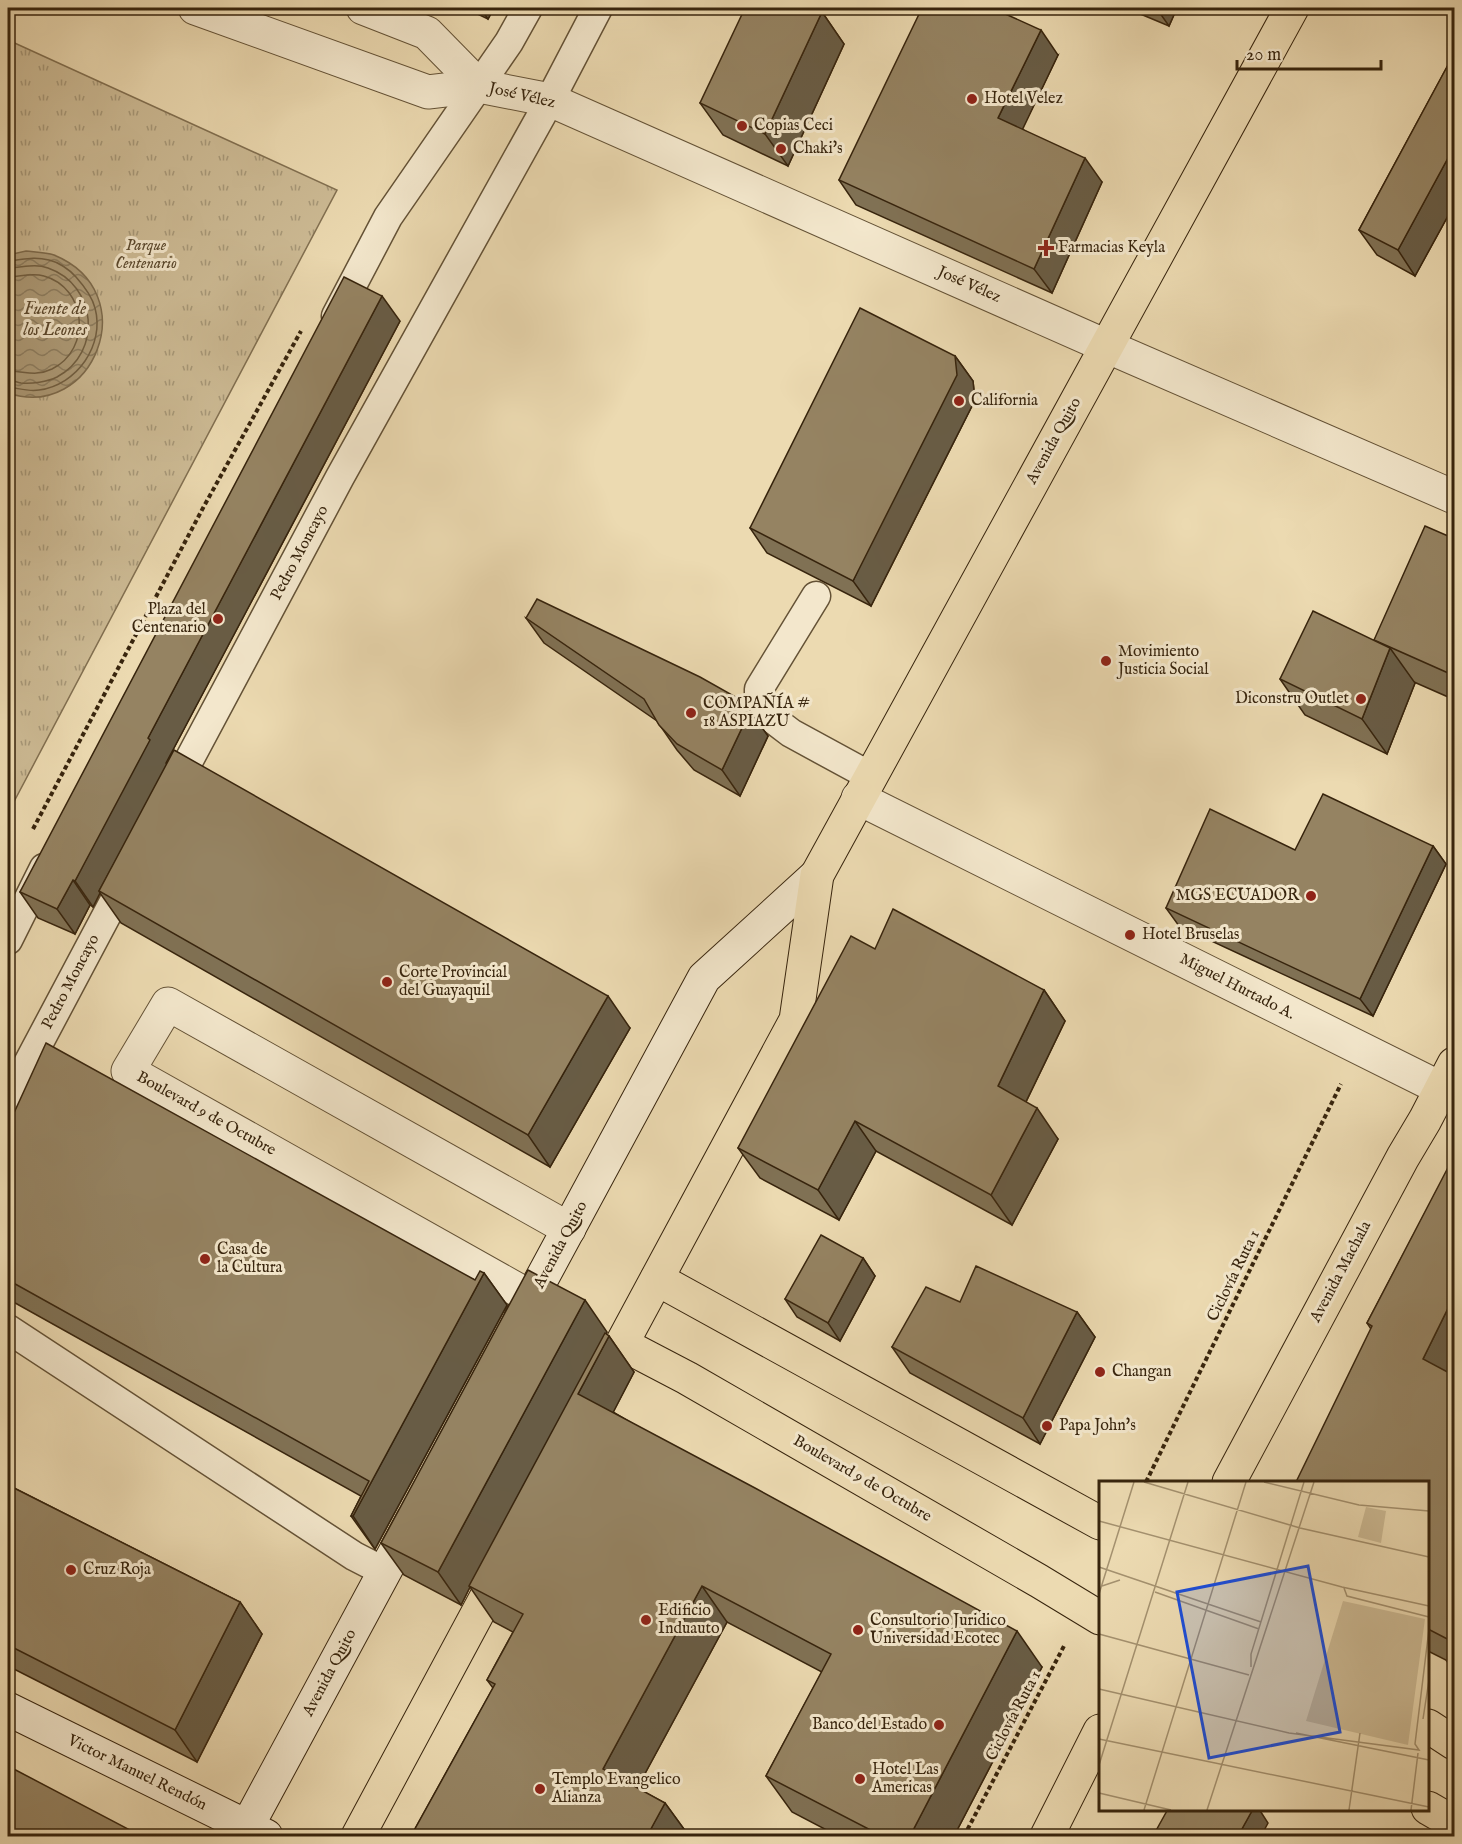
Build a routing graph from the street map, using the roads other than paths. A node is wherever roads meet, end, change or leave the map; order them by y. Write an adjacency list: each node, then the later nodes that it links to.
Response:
1 (195, 8): 6 (street, José Vélez)
2 (363, 8): 6 (street, José Vélez)
3 (528, 8): 6 (lane)
4 (598, 8): 7 (lane, Pedro Moncayo)
5 (1292, 8): 9 (main road, Avenida Quito)
6 (479, 86): 7 (street, José Vélez); 8 (lane)
7 (550, 100): 9 (street, José Vélez); 13 (lane, Pedro Moncayo)
8 (313, 334)
9 (1106, 346): 10 (street, José Vélez); 12 (main road, Avenida Quito)
10 (1455, 497)
11 (816, 596): 12 (lane)
12 (864, 787): 16 (main road, Avenida Quito); 18 (street, Miguel Hurtado A.)
13 (161, 813)
14 (41, 842): 17 (lane)
15 (139, 856): 19 (lane, Pedro Moncayo)
16 (817, 875): 20 (street, Avenida Quito); 21 (main road, Avenida Quito)
17 (8, 940)
18 (1450, 1083): 27 (main road, Avenida Machala)
19 (8, 1101)
20 (569, 1229): 22 (street, Avenida Quito); 22 (street, Boulevard 9 de Octubre)
21 (657, 1279): 25 (main road, Avenida Quito); 29 (main road)
22 (532, 1298): 24 (street, Avenida Quito)
23 (8, 1329): 31 (lane)
24 (509, 1340)
25 (622, 1344): 26 (main road, Avenida Quito); 32 (main road, Boulevard 9 de Octubre)
26 (583, 1417)
27 (1230, 1481)
28 (424, 1498): 31 (street, Avenida Quito)
29 (1099, 1522)
30 (515, 1543): 40 (main road)
31 (385, 1572): 39 (street, Avenida Quito)
32 (1092, 1613)
33 (8, 1709): 39 (street, Victor Manuel Rendón)
34 (1429, 1727): 36 (main road)
35 (1099, 1735): 41 (main road)
36 (1455, 1743)
37 (1429, 1809): 38 (main road)
38 (1455, 1823)
39 (252, 1833)
40 (358, 1836)
41 (1047, 1836)

